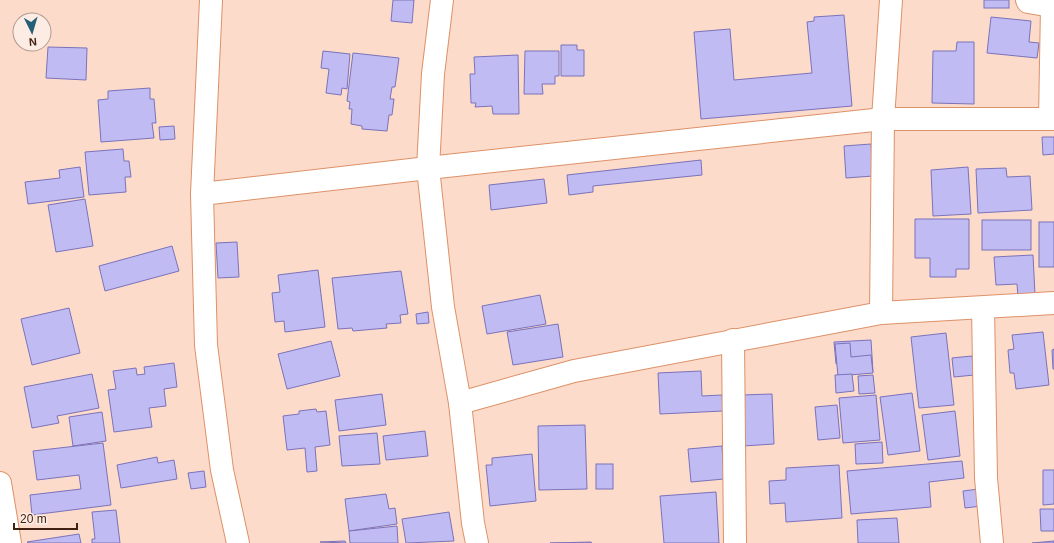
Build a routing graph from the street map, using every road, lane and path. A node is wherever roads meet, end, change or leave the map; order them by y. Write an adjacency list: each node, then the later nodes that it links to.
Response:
1 (212, 0): 8 (street)
2 (442, 0): 7 (street)
3 (891, 0): 5 (street)
4 (1027, 0): 6 (street)
5 (883, 119): 6 (street); 7 (street); 11 (street)
6 (1052, 119)
7 (428, 168): 8 (street); 13 (street)
8 (202, 194): 16 (street)
9 (1054, 303): 10 (street)
10 (983, 308): 11 (street); 19 (street)
11 (881, 313): 12 (street)
12 (732, 340): 13 (street); 18 (street)
13 (460, 403): 17 (street)
14 (0, 483): 15 (street)
15 (6, 541)
16 (238, 543)
17 (477, 543)
18 (735, 543)
19 (992, 543)

